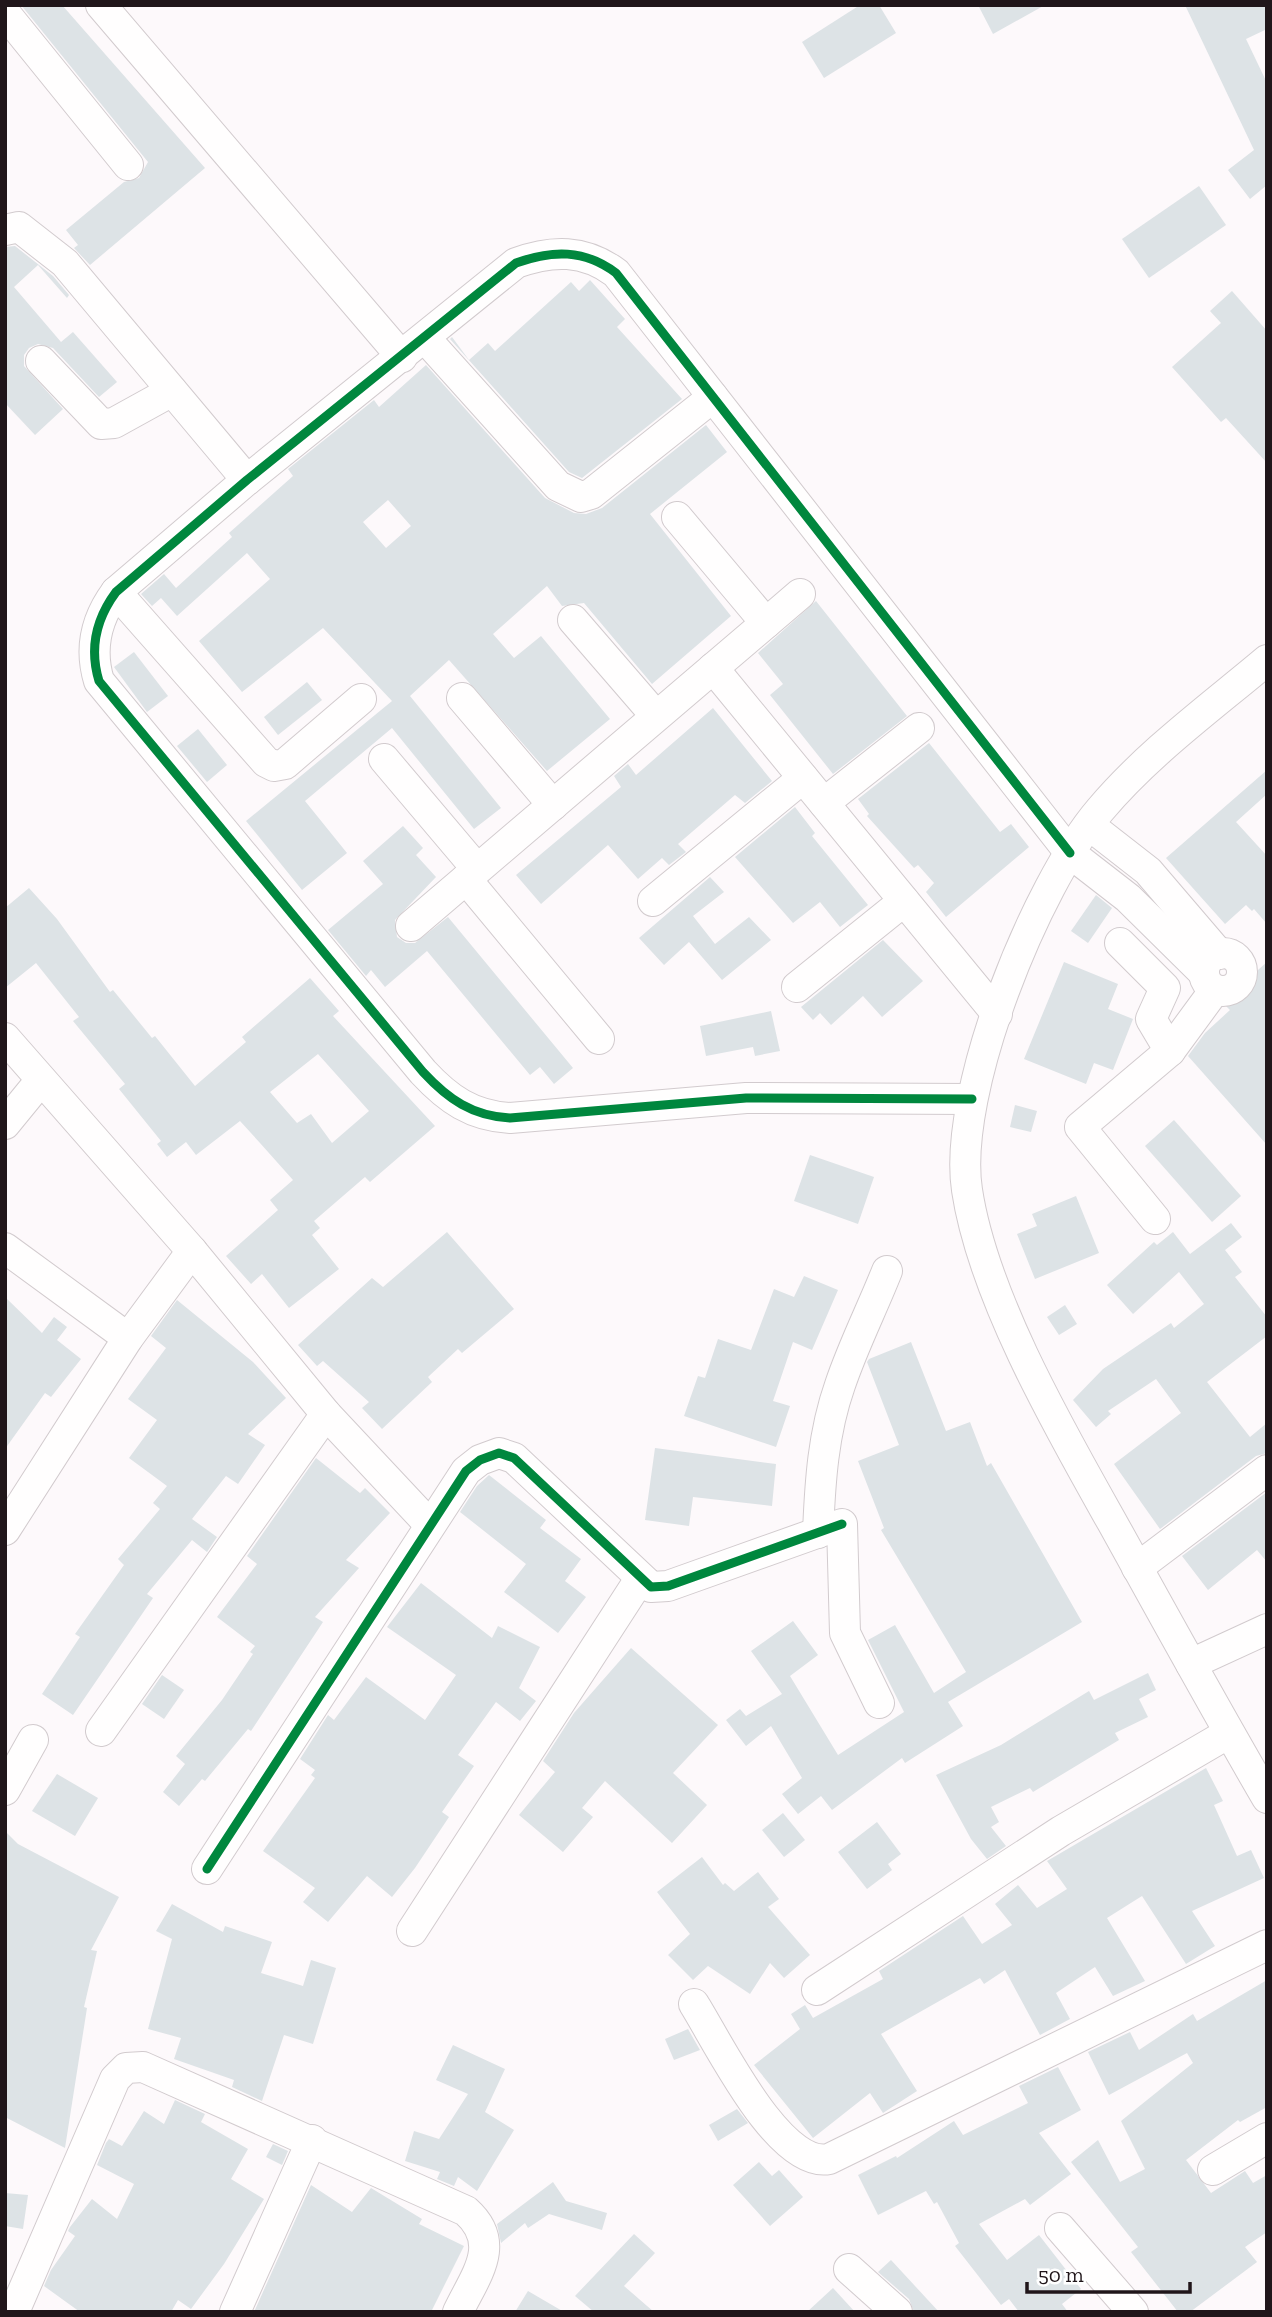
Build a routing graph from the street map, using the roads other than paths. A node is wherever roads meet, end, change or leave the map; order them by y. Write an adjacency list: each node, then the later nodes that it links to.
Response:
1 (101, 5): 5 (street)
2 (5, 13): 3 (street)
3 (128, 165)
4 (5, 230): 7 (street)
5 (413, 347): 8 (street); 8 (street); 9 (street)
6 (41, 362): 7 (street)
7 (172, 391): 9 (street)
8 (713, 397): 26 (street)
9 (247, 480): 11 (street)
10 (677, 517): 14 (street)
11 (116, 592): 18 (street); 39 (street)
12 (800, 594): 14 (street)
13 (573, 620): 19 (street)
14 (766, 622): 16 (street)
15 (1267, 660): 25 (street)
16 (713, 668): 19 (street); 22 (street)
17 (462, 698): 24 (street)
18 (361, 699)
19 (656, 716): 24 (street)
20 (919, 728): 23 (street)
21 (384, 759): 27 (street)
22 (803, 778): 23 (street); 28 (street)
23 (824, 803): 29 (street)
24 (553, 805): 27 (street)
25 (1089, 825): 26 (street); 32 (street)
26 (1070, 853): 32 (street); 34 (street)
27 (472, 874): 30 (street); 36 (street)
28 (653, 901)
29 (904, 901): 33 (street); 34 (street)
30 (411, 926)
31 (1120, 943): 37 (street)
32 (1212, 972): 37 (street)
33 (797, 987)
34 (997, 1014): 39 (street)
35 (5, 1038): 38 (street)
36 (599, 1039)
37 (1170, 1051): 41 (street)
38 (41, 1080): 40 (street); 43 (street)
39 (972, 1099): 51 (street)
40 (5, 1124)
41 (1155, 1219)
42 (5, 1248): 45 (street)
43 (192, 1251): 45 (street); 46 (street)
44 (887, 1271): 50 (street)
45 (128, 1338): 48 (street)
46 (326, 1414): 49 (street); 56 (street)
47 (1267, 1470): 51 (street)
48 (9, 1514)
49 (430, 1525): 52 (street); 61 (street)
50 (830, 1529): 52 (street); 55 (street)
51 (1137, 1568): 54 (street)
52 (640, 1578): 62 (street)
53 (1267, 1629): 54 (street)
54 (1191, 1664): 57 (street)
55 (879, 1703)
56 (101, 1731)
57 (1229, 1732): 60 (street); 64 (street)
58 (33, 1740): 59 (street)
59 (5, 1790)
60 (1267, 1798)
61 (207, 1869)
62 (412, 1931)
63 (1267, 1945): 65 (street)
64 (817, 1990)
65 (694, 2004)
66 (1267, 2138): 68 (street)
67 (312, 2140): 71 (street); 72 (street); 73 (street)
68 (1213, 2170)
69 (1060, 2228): 75 (street)
70 (849, 2269): 74 (street)
71 (14, 2312)
72 (235, 2312)
73 (458, 2312)
74 (897, 2312)
75 (1133, 2312)

